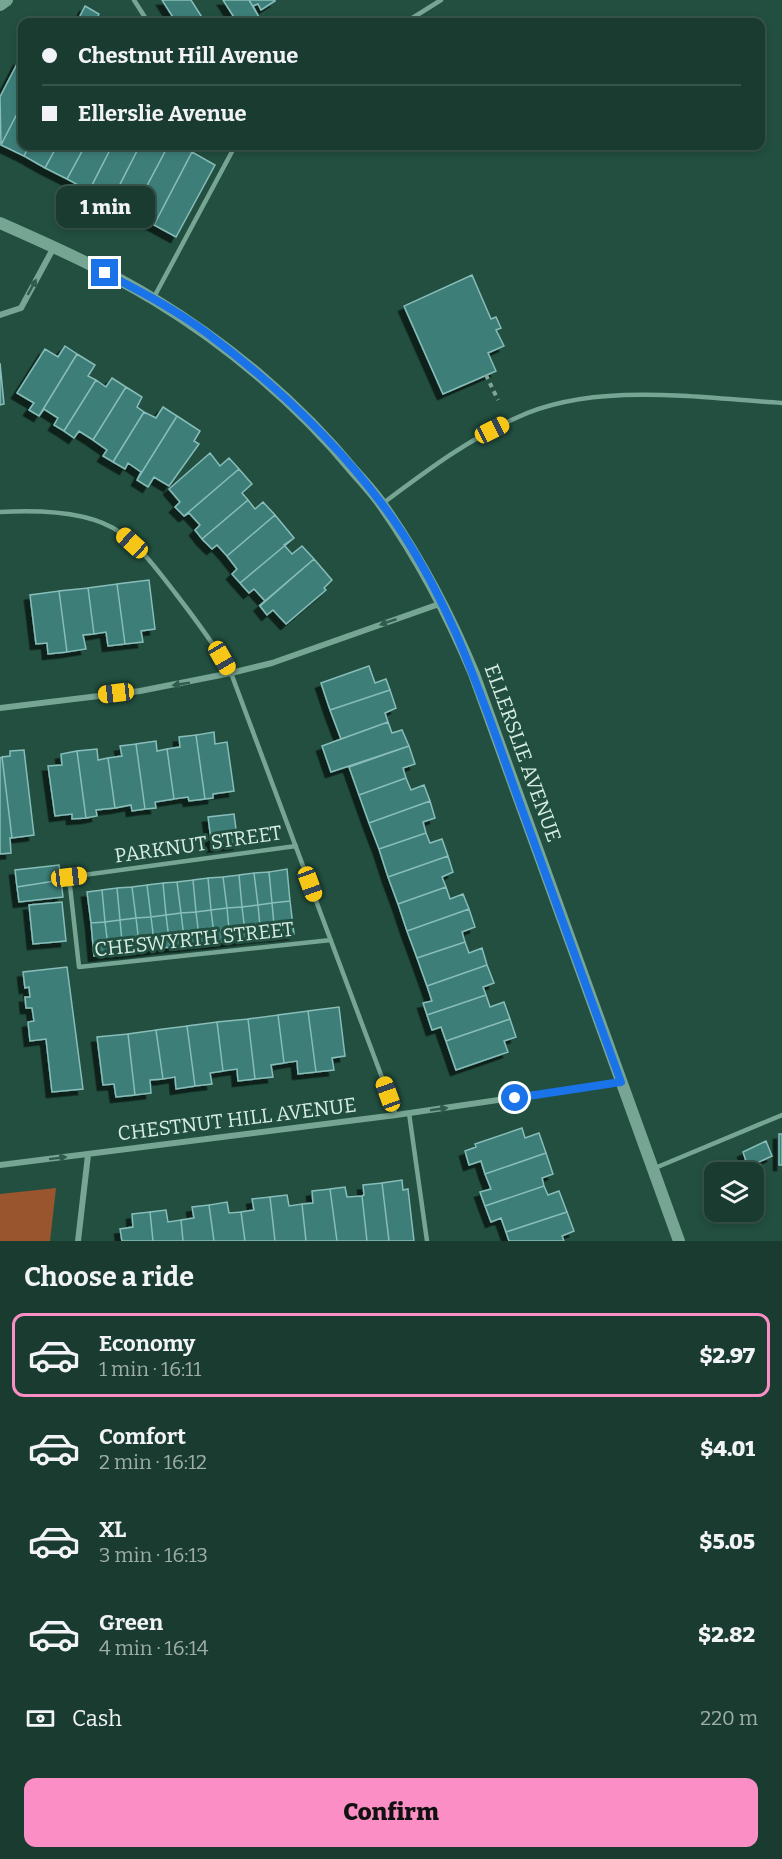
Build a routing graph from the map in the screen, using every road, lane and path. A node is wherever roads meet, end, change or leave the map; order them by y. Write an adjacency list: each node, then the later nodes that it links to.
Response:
1 (7, 0): 4 (street)
2 (134, 0): 5 (lane)
3 (441, 0): 6 (lane)
4 (0, 4)
5 (145, 18)
6 (412, 18)
7 (233, 150): 10 (lane)
8 (0, 223): 9 (street, ELLERSLIE AVENUE)
9 (54, 247): 10 (street, ELLERSLIE AVENUE); 11 (street, one-way to 9)
10 (153, 299): 15 (street, ELLERSLIE AVENUE)
11 (0, 315)
12 (486, 375): 13 (path)
13 (498, 400)
14 (782, 403): 15 (lane)
15 (382, 504): 17 (street, ELLERSLIE AVENUE)
16 (0, 512): 18 (lane)
17 (443, 603): 18 (street, one-way to 18); 23 (street, ELLERSLIE AVENUE)
18 (231, 673): 19 (street, one-way to 19); 20 (lane)
19 (0, 708)
20 (296, 846): 21 (lane, PARKNUT STREET); 22 (lane)
21 (69, 877): 22 (lane, CHESWYRTH STREET)
22 (331, 940): 25 (lane)
23 (621, 1082): 24 (street, CHESTNUT HILL AVENUE, one-way to 23); 29 (street, ELLERSLIE AVENUE)
24 (409, 1113): 25 (street, CHESTNUT HILL AVENUE); 31 (lane)
25 (396, 1115): 27 (street, CHESTNUT HILL AVENUE)
26 (782, 1115): 29 (lane)
27 (88, 1155): 28 (street, CHESTNUT HILL AVENUE, one-way to 27); 30 (street)
28 (0, 1165)
29 (653, 1169): 32 (street, ELLERSLIE AVENUE)
30 (78, 1241)
31 (427, 1241)
32 (679, 1241)

